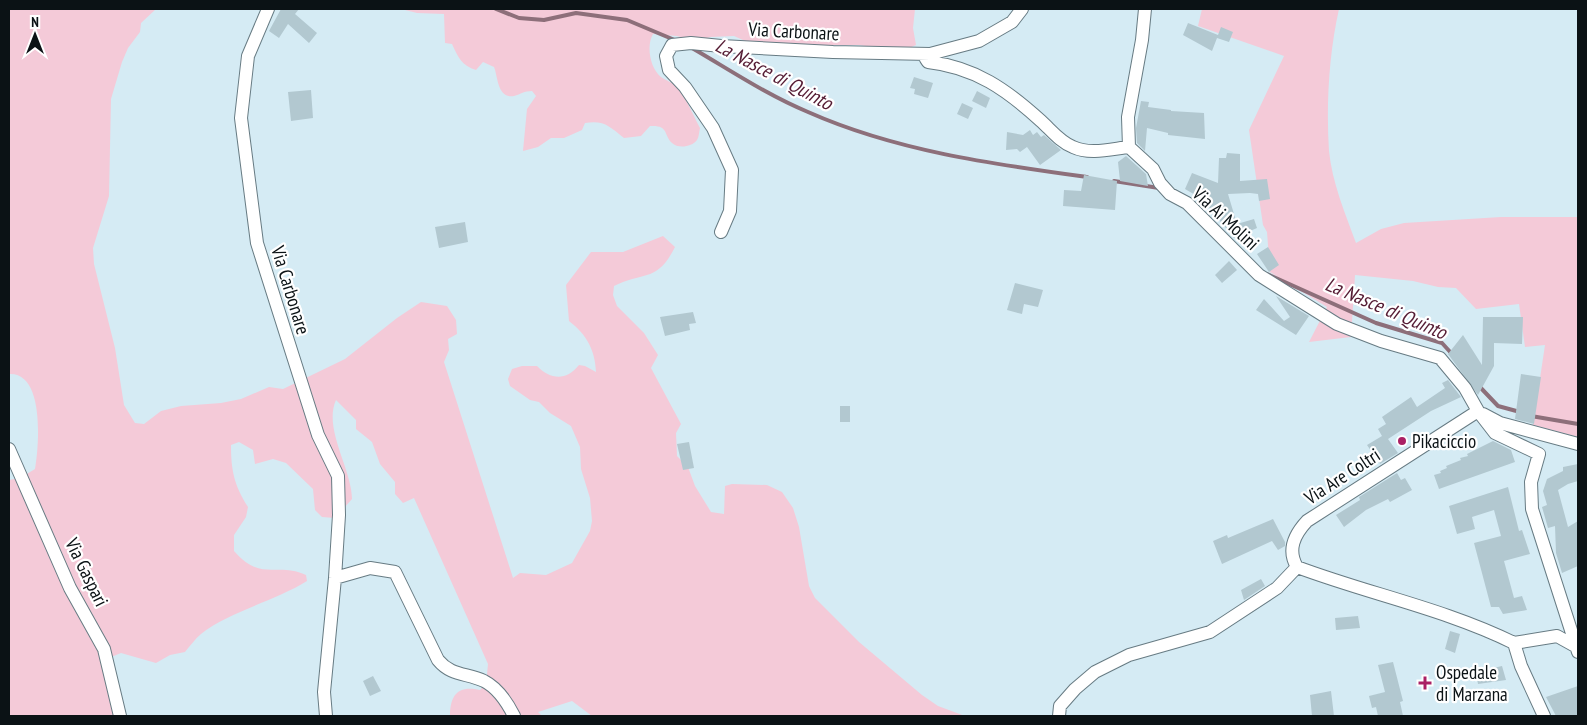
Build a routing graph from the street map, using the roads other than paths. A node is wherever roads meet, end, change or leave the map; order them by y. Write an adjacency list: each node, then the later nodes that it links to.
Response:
1 (268, 9): 11 (street, Via Carbonare)
2 (1022, 9): 4 (street, Via Carbonare)
3 (1145, 9): 5 (street)
4 (930, 54): 5 (street); 6 (street, Via Carbonare)
5 (1129, 147): 7 (street, Via Ai Molini)
6 (721, 232)
7 (1478, 411): 8 (street); 10 (street, Via Are Coltri); 13 (street, Via Ai Molini)
8 (1578, 444)
9 (9, 449): 14 (street, Via Gaspari)
10 (1297, 567): 12 (street); 17 (street)
11 (336, 578): 15 (street, Via Carbonare); 16 (street)
12 (1514, 643): 13 (street); 18 (street)
13 (1577, 648)
14 (120, 716)
15 (326, 716)
16 (514, 716)
17 (1059, 716)
18 (1544, 716)

